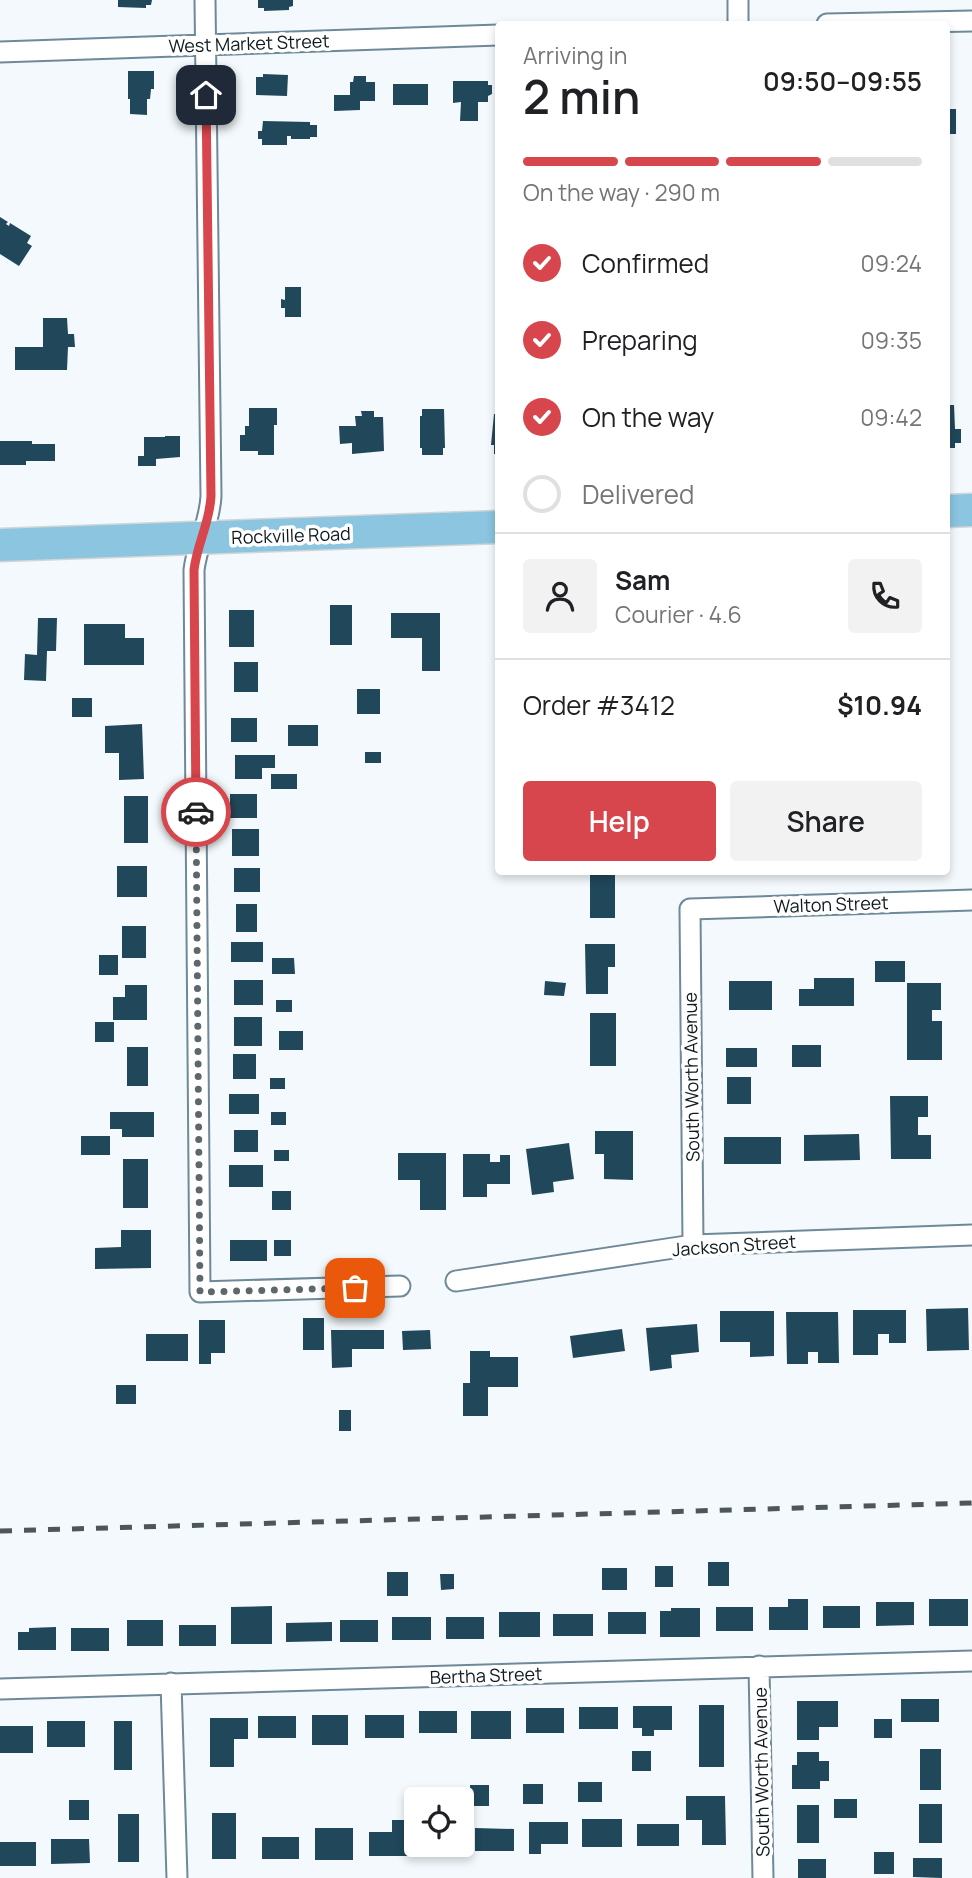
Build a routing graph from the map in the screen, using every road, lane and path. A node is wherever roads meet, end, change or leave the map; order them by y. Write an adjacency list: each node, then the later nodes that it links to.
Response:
1 (205, 0): 7 (street)
2 (737, 0): 3 (street)
3 (738, 21)
4 (950, 21): 5 (street)
5 (972, 21)
6 (495, 35): 7 (street, West Market Street)
7 (205, 45): 8 (street, West Market Street); 12 (street)
8 (0, 52)
9 (972, 510): 10 (main road)
10 (950, 511)
11 (495, 527): 12 (main road, Rockville Road)
12 (203, 537): 13 (main road, Rockville Road); 19 (street)
13 (0, 545)
14 (972, 900): 15 (street, Walton Street)
15 (690, 909): 17 (street, South Worth Avenue)
16 (972, 1235): 17 (street, Jackson Street)
17 (693, 1245): 18 (street, Jackson Street)
18 (456, 1281)
19 (400, 1286)
20 (972, 1661): 21 (street, Bertha Street)
21 (760, 1666): 22 (street, Bertha Street); 25 (street, South Worth Avenue)
22 (171, 1683): 23 (street, Bertha Street); 24 (street)
23 (0, 1689)
24 (177, 1878)
25 (763, 1878)

